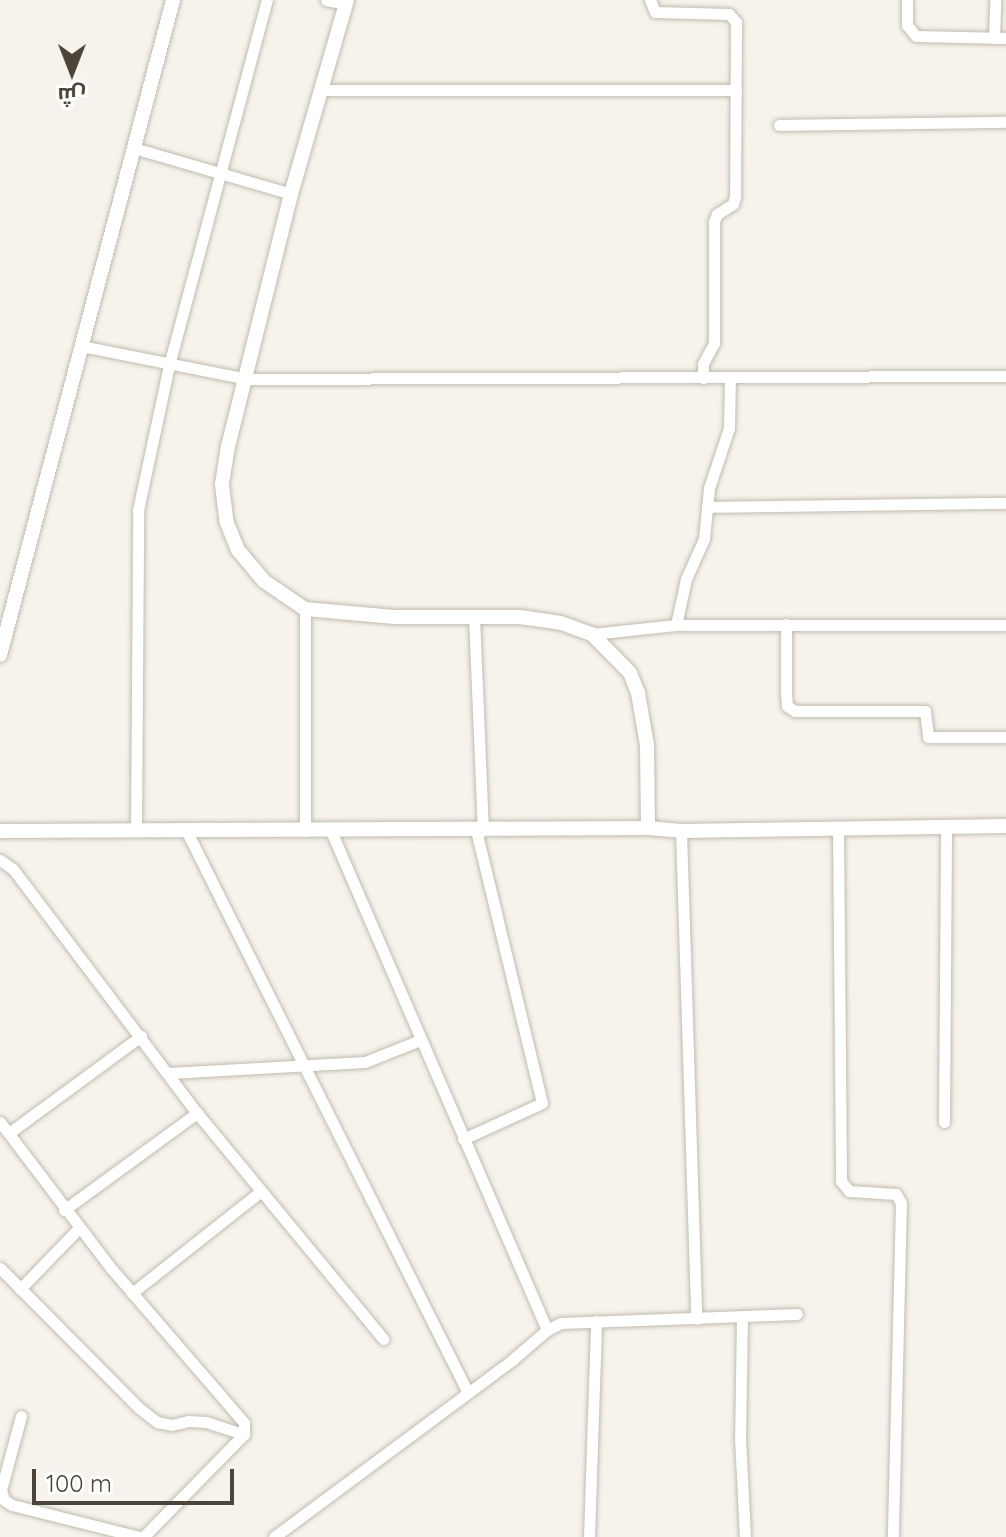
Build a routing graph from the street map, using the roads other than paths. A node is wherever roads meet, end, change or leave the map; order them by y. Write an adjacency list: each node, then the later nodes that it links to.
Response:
1 (173, 0): 13 (street)
2 (267, 0): 14 (street)
3 (326, 0): 7 (street)
4 (650, 0): 10 (street)
5 (907, 0): 8 (street)
6 (995, 0): 8 (street)
7 (346, 2): 9 (street)
8 (1000, 38)
9 (321, 90): 10 (street); 15 (street)
10 (736, 90): 19 (street)
11 (1006, 122): 12 (street)
12 (779, 125)
13 (134, 148): 14 (street); 16 (street)
14 (221, 174): 15 (street); 17 (street)
15 (291, 194): 21 (street)
16 (81, 346): 17 (street); 30 (street)
17 (169, 365): 21 (street); 36 (street)
18 (1006, 376): 20 (street)
19 (703, 378): 20 (street); 21 (street)
20 (730, 378): 23 (street)
21 (247, 379): 24 (street)
22 (1006, 503): 23 (street)
23 (707, 507): 27 (street)
24 (305, 609): 25 (street); 38 (street)
25 (474, 617): 29 (street); 40 (street)
26 (786, 624): 27 (street); 28 (street); 31 (street)
27 (676, 625): 29 (street)
28 (1006, 625)
29 (592, 634): 34 (street)
30 (0, 655)
31 (1006, 737)
32 (1006, 826): 33 (street)
33 (946, 827): 35 (street); 50 (street)
34 (648, 828): 40 (street); 41 (street)
35 (838, 828): 41 (street); 72 (street)
36 (136, 830): 37 (street); 42 (street)
37 (0, 831)
38 (305, 831): 39 (street); 42 (street)
39 (331, 831): 40 (street); 45 (street)
40 (479, 831): 52 (street)
41 (681, 831): 61 (street)
42 (187, 832): 46 (street)
43 (0, 860): 44 (street)
44 (141, 1036): 47 (street); 51 (street)
45 (420, 1040): 46 (street); 52 (street)
46 (301, 1066): 47 (street); 65 (street)
47 (169, 1073): 48 (street)
48 (197, 1113): 53 (street); 54 (street)
49 (0, 1122): 51 (street)
50 (944, 1122)
51 (9, 1133): 54 (street)
52 (463, 1139): 63 (street)
53 (261, 1191): 58 (street); 64 (street)
54 (64, 1210): 55 (street)
55 (79, 1228): 57 (street); 58 (street)
56 (0, 1268): 57 (street)
57 (20, 1289): 67 (street)
58 (132, 1293): 67 (street)
59 (797, 1314): 60 (street)
60 (742, 1317): 61 (street); 71 (street)
61 (696, 1319): 62 (street)
62 (596, 1321): 63 (street); 70 (street)
63 (547, 1330): 65 (street)
64 (383, 1339)
65 (467, 1391): 69 (street)
66 (21, 1416): 68 (street)
67 (244, 1434): 68 (street)
68 (141, 1537)
69 (274, 1537)
70 (589, 1537)
71 (745, 1537)
72 (893, 1537)

